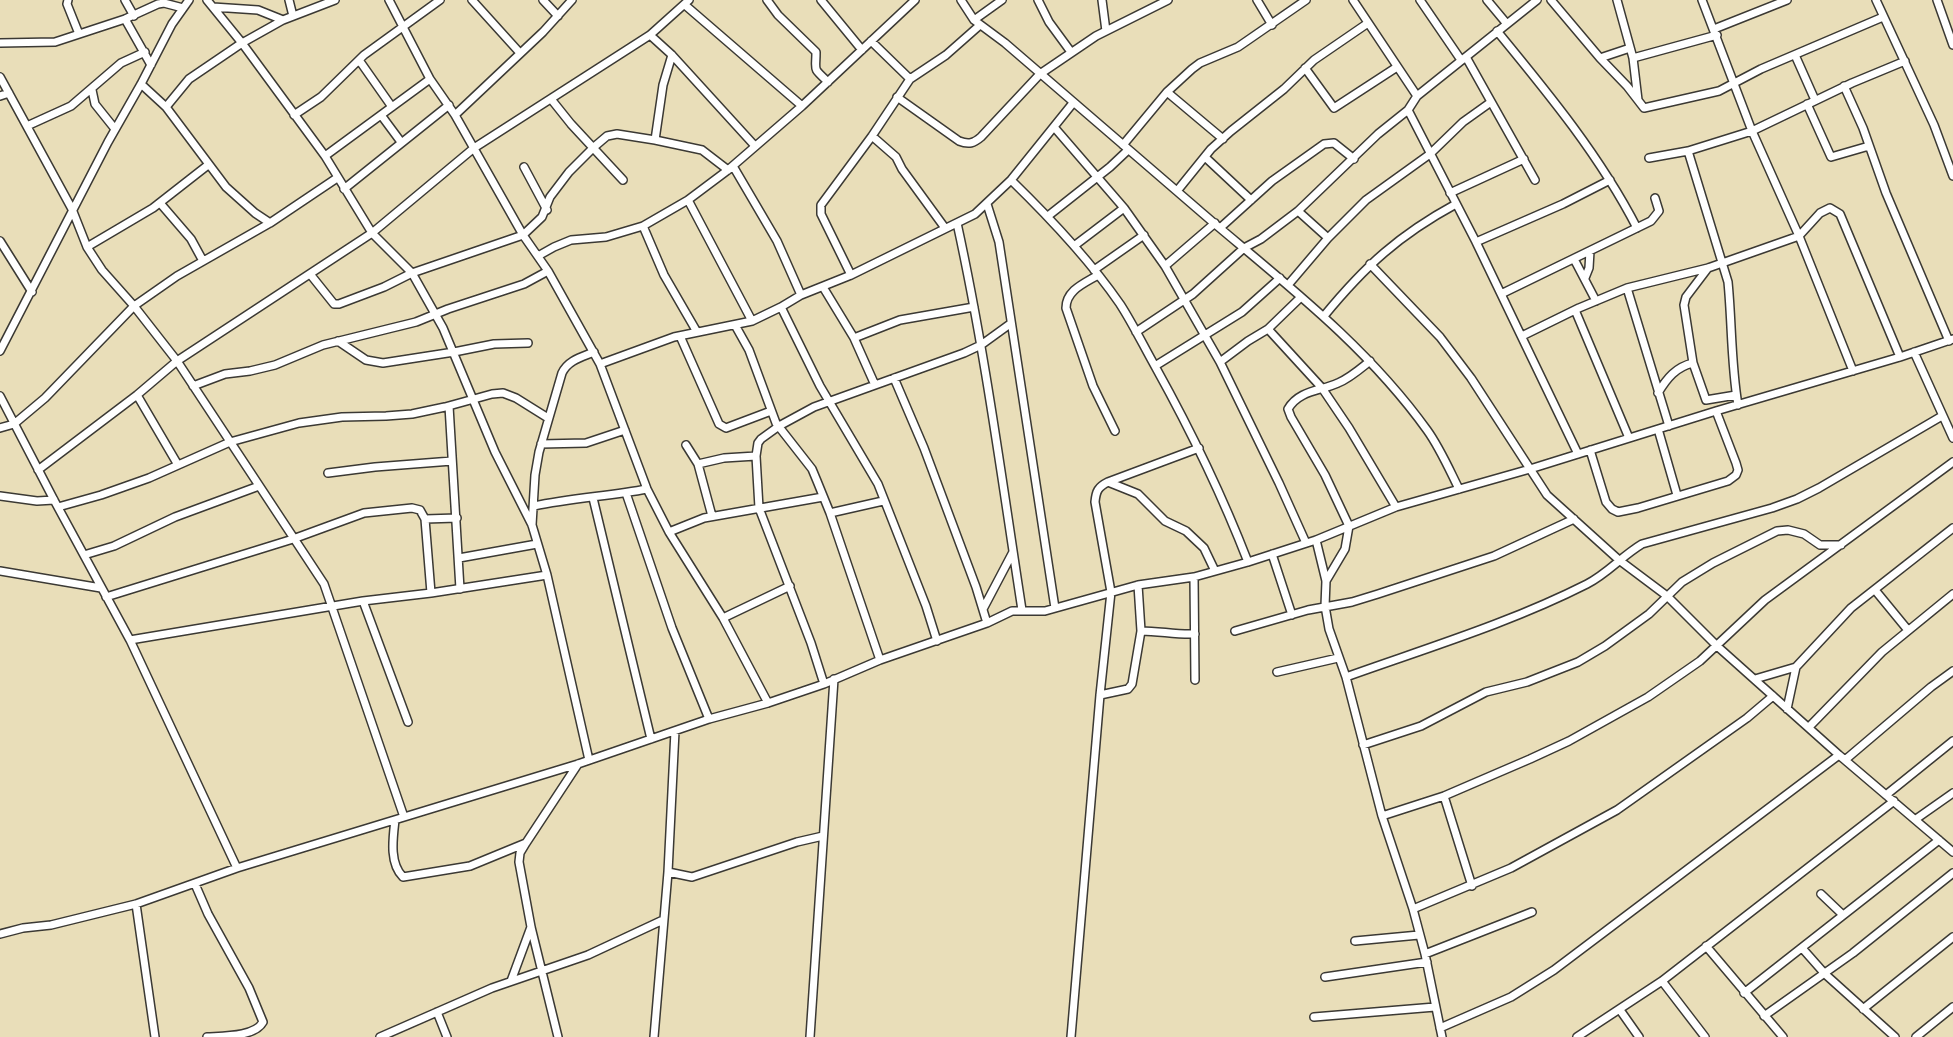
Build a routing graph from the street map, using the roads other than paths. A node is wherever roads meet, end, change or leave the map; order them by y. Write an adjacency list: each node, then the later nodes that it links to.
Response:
1 (68, 0): 49 (street)
2 (125, 0): 35 (street)
3 (189, 0): 34 (street)
4 (207, 0): 33 (street)
5 (289, 0): 36 (street)
6 (335, 0): 36 (street)
7 (390, 0): 45 (street)
8 (440, 0): 45 (street)
9 (472, 0): 59 (street)
10 (543, 0): 37 (street)
11 (572, 0): 37 (street)
12 (767, 0): 74 (street)
13 (821, 0): 56 (street)
14 (915, 0): 51 (street)
15 (961, 0): 41 (street)
16 (1002, 0): 41 (street)
17 (1038, 0): 58 (street)
18 (1102, 0): 46 (street)
19 (1168, 0): 46 (street)
20 (1257, 0): 44 (street)
21 (1306, 0): 44 (street)
22 (1353, 0): 42 (street)
23 (1420, 0): 62 (street)
24 (1487, 0): 43 (street)
25 (1537, 0): 43 (street)
26 (1551, 0): 63 (street)
27 (1617, 0): 55 (street)
28 (1702, 0): 48 (street)
29 (1787, 0): 48 (street)
30 (1876, 0): 38 (street)
31 (1937, 0): 54 (street)
32 (687, 2): 50 (street); 93 (street)
33 (213, 7): 40 (street); 53 (street)
34 (183, 8): 35 (street); 67 (street)
35 (134, 16): 39 (street)
36 (293, 16): 40 (street)
37 (558, 16): 59 (street)
38 (1883, 17): 61 (street); 66 (street)
39 (125, 20): 49 (street); 57 (street)
40 (283, 20): 53 (street)
41 (977, 22): 70 (street); 73 (street)
42 (1368, 23): 68 (street); 69 (street)
43 (1507, 24): 47 (street)
44 (1272, 25): 80 (street)
45 (403, 27): 65 (street); 72 (street)
46 (1106, 31): 58 (street)
47 (1497, 31): 62 (street); 129 (street)
48 (1716, 32): 64 (street); 75 (street)
49 (79, 34): 52 (street)
50 (650, 34): 60 (street); 86 (street)
51 (871, 41): 56 (street); 73 (street)
52 (0, 43)
53 (242, 43): 94 (street); 97 (street)
54 (1953, 45)
55 (1630, 48): 63 (street); 64 (street)
56 (862, 50): 74 (street)
57 (145, 52): 67 (street); 78 (street)
58 (1071, 52): 70 (street)
59 (520, 53): 99 (street)
60 (672, 55): 106 (street); 108 (street)
61 (1795, 55): 75 (street); 87 (street)
62 (1463, 58): 83 (street); 88 (street)
63 (1600, 58): 89 (street)
64 (1633, 58): 89 (street)
65 (358, 60): 95 (street); 97 (street)
66 (1905, 61): 77 (street); 124 (street)
67 (151, 65): 76 (street)
68 (1397, 67): 69 (street); 83 (street)
69 (1305, 68): 105 (street)
70 (1040, 74): 85 (street); 90 (street)
71 (0, 77): 81 (street)
72 (430, 79): 92 (street); 95 (street)
73 (910, 79): 85 (street)
74 (828, 82): 93 (street)
75 (1733, 82): 79 (street); 84 (street)
76 (141, 84): 94 (street); 102 (street)
77 (1844, 87): 87 (street); 109 (street)
78 (92, 90): 100 (street); 102 (street)
79 (1719, 91): 84 (street); 89 (street)
80 (1167, 92): 105 (street); 111 (street)
81 (9, 93): 82 (street); 100 (street)
82 (0, 96)
83 (1417, 96): 96 (street)
84 (1738, 96): 103 (street)
85 (897, 97): 104 (street)
86 (551, 99): 110 (street); 112 (street)
87 (1815, 100): 91 (street)
88 (1491, 102): 114 (street); 119 (street)
89 (1638, 102)
90 (1073, 103): 101 (street); 111 (street)
91 (1807, 104): 103 (street); 109 (street)
92 (450, 105): 99 (street); 107 (street)
93 (802, 106): 108 (street)
94 (166, 107): 120 (street)
95 (392, 107): 98 (street)
96 (1408, 110): 114 (street); 118 (street)
97 (294, 115): 115 (street)
98 (381, 115): 107 (street); 115 (street)
99 (456, 115): 112 (street)
100 (27, 126): 140 (street)
101 (1054, 127): 123 (street); 127 (street)
102 (115, 129): 140 (street)
103 (1752, 132): 113 (street); 153 (street)
104 (872, 136): 148 (street); 172 (street)
105 (1223, 139): 116 (street)
106 (655, 140): 110 (street); 122 (street)
107 (401, 142): 130 (street)
108 (755, 146): 122 (street)
109 (1869, 146): 200 (street)
110 (594, 147): 126 (street); 141 (street)
111 (1125, 147): 123 (street); 131 (street)
112 (474, 148): 150 (street); 151 (street)
113 (1689, 151): 117 (street); 164 (street)
114 (1430, 154): 132 (street); 154 (street)
115 (325, 156): 125 (street)
116 (1205, 157): 131 (street); 135 (street)
117 (1649, 158)
118 (1354, 159): 135 (street); 142 (street)
119 (1524, 159): 128 (street); 132 (street)
120 (208, 165): 136 (street); 144 (street)
121 (524, 167): 141 (street)
122 (730, 168): 134 (street); 180 (street)
123 (1098, 176): 139 (street); 143 (street)
124 (1953, 176)
125 (337, 178): 130 (street); 144 (street)
126 (623, 180)
127 (1011, 180): 137 (street); 143 (street)
128 (1535, 180)
129 (1610, 180): 149 (street); 156 (street)
130 (344, 189): 150 (street)
131 (1177, 191): 147 (street)
132 (1450, 193): 138 (street)
133 (1655, 198): 149 (street)
134 (688, 200): 146 (street); 190 (street)
135 (1251, 200): 147 (street)
136 (160, 202): 158 (street); 163 (street)
137 (987, 204): 145 (street); 191 (street)
138 (1456, 204): 156 (street); 165 (street)
139 (1124, 208): 152 (street); 157 (street)
140 (72, 209): 158 (street); 178 (street)
141 (547, 210): 151 (street)
142 (1298, 211): 154 (street); 159 (street)
143 (1048, 216): 157 (street)
144 (270, 222): 163 (street)
145 (957, 223): 148 (street); 186 (street)
146 (643, 226): 161 (street); 194 (street)
147 (1217, 226): 159 (street); 166 (street)
148 (945, 228): 172 (street)
149 (1637, 228): 160 (street)
150 (372, 233): 170 (street); 171 (street)
151 (524, 235): 161 (street); 170 (street)
152 (1144, 235): 166 (street); 169 (street)
153 (1798, 236): 164 (street); 208 (street); 215 (street)
154 (1328, 238): 175 (street)
155 (0, 241): 178 (street)
156 (1476, 242): 179 (street)
157 (1074, 246): 169 (street)
158 (87, 248): 184 (street)
159 (1244, 248): 173 (street); 182 (street)
160 (1590, 250): 162 (street); 174 (street)
161 (538, 256): 168 (street)
162 (1574, 259): 174 (street); 179 (street)
163 (203, 261): 184 (street)
164 (1723, 263): 167 (street); 222 (street)
165 (1370, 264): 189 (street); 252 (street)
166 (1165, 266): 182 (street)
167 (1708, 268): 177 (street); 212 (street)
168 (548, 271): 188 (street); 206 (street)
169 (1096, 272): 195 (street); 238 (street)
170 (412, 273): 171 (street); 188 (street)
171 (310, 274): 209 (street)
172 (851, 275): 176 (street)
173 (1280, 278): 175 (street); 196 (street)
174 (1585, 278): 183 (street)
175 (1288, 285): 181 (street)
176 (823, 287): 180 (street); 199 (street)
177 (1627, 288): 183 (street); 220 (street)
178 (32, 292): 204 (street)
179 (1501, 294): 198 (street)
180 (801, 295): 185 (street)
181 (1301, 297): 189 (street); 193 (street)
182 (1184, 301): 195 (street); 196 (street)
183 (1596, 302): 187 (street)
184 (134, 306): 209 (street); 232 (street)
185 (782, 307): 190 (street); 225 (street)
186 (974, 307): 199 (street); 203 (street)
187 (1575, 310): 198 (street); 239 (street)
188 (436, 314): 201 (street); 205 (street)
189 (1324, 316): 210 (street)
190 (752, 321): 192 (street)
191 (1010, 324): 203 (street); 307 (street)
192 (735, 325): 194 (street); 228 (street)
193 (1268, 329): 211 (street); 219 (street)
194 (697, 332): 197 (street)
195 (1136, 332): 214 (street)
196 (1206, 335): 211 (street); 214 (street)
197 (680, 336): 213 (street); 228 (street)
198 (1522, 336): 246 (street)
199 (854, 338): 217 (street)
200 (1951, 340): 207 (street)
201 (338, 341): 205 (street); 218 (street)
202 (528, 343): 205 (street)
203 (981, 345): 216 (street); 283 (street)
204 (0, 351)
205 (454, 352): 224 (street)
206 (594, 352): 213 (street); 231 (street)
207 (1914, 352): 208 (street); 230 (street)
208 (1900, 357): 215 (street)
209 (177, 361): 218 (street); 221 (street)
210 (1370, 361): 219 (street); 258 (street)
211 (1220, 362): 280 (street)
212 (1693, 363): 220 (street); 222 (street)
213 (600, 364): 237 (street)
214 (1155, 366): 244 (street)
215 (1853, 371): 226 (street)
216 (894, 378): 217 (street); 308 (street)
217 (875, 385): 225 (street)
218 (194, 386): 241 (street)
219 (1322, 388): 267 (street); 275 (street)
220 (1658, 393): 234 (street)
221 (137, 394): 251 (street); 253 (street)
222 (1736, 395): 226 (street)
223 (0, 396): 232 (street)
224 (471, 400): 227 (street); 231 (street); 274 (street)
225 (828, 401): 233 (street); 264 (street)
226 (1738, 405): 229 (street)
227 (449, 406): 241 (street); 248 (street)
228 (771, 411): 233 (street)
229 (1716, 411): 234 (street); 260 (street)
230 (1942, 416): 240 (street); 287 (street)
231 (548, 418): 242 (street)
232 (14, 424): 235 (street); 253 (street)
233 (779, 426): 247 (street); 262 (street)
234 (1669, 426): 236 (street)
235 (0, 428)
236 (1658, 429): 239 (street); 260 (street)
237 (625, 430): 242 (street); 257 (street)
238 (1115, 431)
239 (1629, 438): 245 (street)
240 (1953, 438)
241 (230, 442): 251 (street); 256 (street)
242 (541, 444): 266 (street)
243 (686, 445): 250 (street)
244 (1199, 448): 255 (street); 288 (street)
245 (1590, 450): 246 (street); 260 (street)
246 (1578, 454): 252 (street)
247 (756, 456): 250 (street); 268 (street)
248 (452, 461): 254 (street); 271 (street)
249 (1953, 462): 282 (street)
250 (698, 464): 270 (street)
251 (178, 465): 265 (street)
252 (1530, 469): 258 (street); 273 (street)
253 (38, 470): 265 (street)
254 (328, 473)
255 (1108, 482): 290 (street); 299 (street)
256 (259, 486): 278 (street); 285 (street)
257 (647, 489): 259 (street); 277 (street)
258 (1460, 489): 267 (street)
259 (626, 493): 263 (street); 334 (street)
260 (1677, 495)
261 (0, 496): 265 (street)
262 (823, 497): 268 (street); 269 (street)
263 (593, 498): 266 (street); 338 (street)
264 (883, 501): 269 (street); 318 (street)
265 (56, 504): 285 (street)
266 (534, 506): 274 (street)
267 (1396, 507): 275 (street)
268 (759, 508): 270 (street); 295 (street)
269 (830, 513): 321 (street)
270 (712, 516): 277 (street)
271 (457, 518): 272 (street); 286 (street)
272 (426, 519): 278 (street); 300 (street)
273 (1574, 519): 287 (street); 305 (street)
274 (532, 525): 281 (street)
275 (1349, 526): 279 (street); 293 (street)
276 (1953, 528): 298 (street)
277 (669, 532): 311 (street)
278 (293, 539): 303 (street); 306 (street)
279 (1316, 540): 280 (street); 293 (street)
280 (1306, 543): 284 (street)
281 (537, 544): 286 (street); 291 (street)
282 (1841, 545): 302 (street); 319 (street)
283 (1013, 552): 308 (street); 309 (street)
284 (1272, 554): 288 (street); 310 (street)
285 (84, 555): 296 (street)
286 (459, 558): 297 (street)
287 (1619, 560): 302 (street); 325 (street)
288 (1248, 562): 290 (street)
289 (0, 571): 296 (street)
290 (1215, 571): 292 (street)
291 (547, 575): 297 (street); 342 (street)
292 (1194, 577): 294 (street); 316 (street)
293 (1326, 580): 305 (street)
294 (1138, 585): 299 (street); 315 (street)
295 (790, 586): 311 (street); 329 (street)
296 (101, 588): 303 (street)
297 (460, 589): 300 (street)
298 (1875, 590): 313 (street); 322 (street)
299 (1111, 592): 307 (street); 330 (street)
300 (431, 593): 304 (street)
301 (1953, 594): 313 (street)
302 (1667, 596): 319 (street); 340 (street)
303 (106, 597): 317 (street)
304 (363, 601): 306 (street); 335 (street)
305 (1325, 606): 310 (street); 320 (street)
306 (332, 607): 317 (street); 349 (street)
307 (1055, 608): 309 (street)
308 (983, 609): 312 (street)
309 (1022, 610): 312 (street)
310 (1292, 615): 314 (street)
311 (723, 618): 332 (street)
312 (987, 623): 318 (street)
313 (1908, 629): 336 (street)
314 (1235, 630)
315 (1141, 631): 316 (street); 330 (street)
316 (1195, 634): 327 (street)
317 (130, 640): 356 (street)
318 (937, 641): 321 (street)
319 (1717, 645): 328 (street); 346 (street)
320 (1338, 658): 324 (street); 325 (street)
321 (880, 660): 326 (street)
322 (1797, 667): 328 (street); 333 (street)
323 (1953, 671): 341 (street)
324 (1277, 672)
325 (1346, 677): 340 (street)
326 (834, 679): 329 (street); 352 (street)
327 (1195, 680)
328 (1755, 680): 331 (street)
329 (824, 684): 332 (street)
330 (1100, 695): 398 (street)
331 (1773, 696): 333 (street); 360 (street)
332 (768, 703): 334 (street)
333 (1787, 709): 336 (street)
334 (709, 719): 337 (street)
335 (408, 722)
336 (1809, 727): 341 (street)
337 (675, 731): 338 (street); 357 (street)
338 (651, 739): 342 (street)
339 (1953, 741): 345 (street)
340 (1363, 745): 348 (street)
341 (1842, 758): 345 (street); 389 (street)
342 (589, 760): 343 (street)
343 (578, 764): 349 (street); 354 (street)
344 (1953, 793): 350 (street)
345 (1886, 795): 347 (street)
346 (1444, 796): 348 (street); 360 (street)
347 (1894, 801): 350 (street); 372 (street)
348 (1382, 816): 363 (street)
349 (404, 817): 351 (street)
350 (1916, 819): 353 (street)
351 (395, 820): 354 (street); 356 (street)
352 (823, 836): 357 (street); 397 (street)
353 (1938, 840): 355 (street); 365 (street)
354 (526, 843): 367 (street)
355 (1952, 849)
356 (237, 868): 359 (street)
357 (668, 872): 366 (street)
358 (1953, 873): 377 (street)
359 (195, 884): 362 (street); 392 (street)
360 (1472, 886): 363 (street)
361 (1821, 894): 365 (street)
362 (136, 904): 368 (street); 391 (street)
363 (1413, 909): 369 (street)
364 (1532, 912): 374 (street)
365 (1843, 915): 373 (street)
366 (663, 920): 376 (street); 396 (street)
367 (531, 927): 376 (street); 379 (street)
368 (0, 934)
369 (1419, 935): 371 (street); 374 (street)
370 (1953, 937): 384 (street)
371 (1355, 940)
372 (1706, 946): 380 (street); 381 (street)
373 (1802, 948): 377 (street); 381 (street)
374 (1425, 954): 375 (street)
375 (1427, 962): 378 (street); 382 (street)
376 (542, 969): 379 (street); 395 (street)
377 (1825, 974): 384 (street); 387 (street)
378 (1325, 977)
379 (511, 981): 386 (street)
380 (1662, 981): 385 (street); 402 (street)
381 (1744, 993): 387 (street)
382 (1435, 1007): 388 (street); 389 (street)
383 (1953, 1007): 404 (street)
384 (1863, 1009): 390 (street)
385 (1620, 1010): 400 (street); 401 (street)
386 (436, 1012): 393 (street); 394 (street)
387 (1764, 1016): 403 (street)
388 (1314, 1017)
389 (1440, 1028): 399 (street)
390 (1890, 1036)
391 (155, 1037)
392 (207, 1037)
393 (381, 1037)
394 (447, 1037)
395 (558, 1037)
396 (654, 1037)
397 (810, 1037)
398 (1071, 1037)
399 (1442, 1037)
400 (1577, 1037)
401 (1639, 1037)
402 (1705, 1037)
403 (1783, 1037)
404 (1916, 1037)

